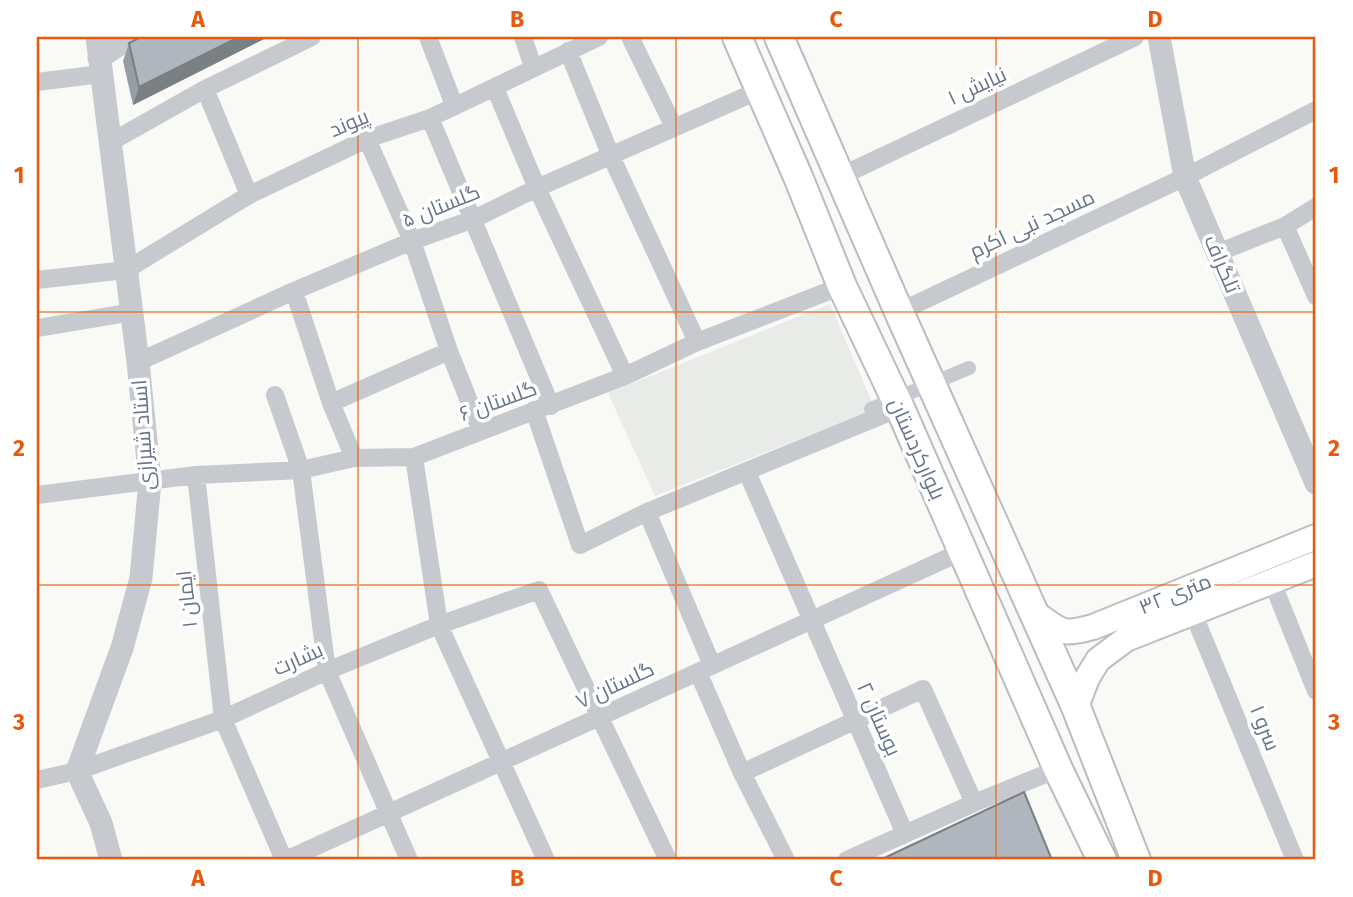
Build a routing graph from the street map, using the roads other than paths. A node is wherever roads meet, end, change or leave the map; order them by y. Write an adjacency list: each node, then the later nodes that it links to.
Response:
1 (131, 37): 12 (street)
2 (312, 37): 16 (street)
3 (428, 37): 18 (street)
4 (523, 37): 13 (street)
5 (599, 37): 11 (street, پیوند)
6 (737, 37): 17 (main road, بلوارکردستان)
7 (780, 37): 25 (main road, بلوارکردستان)
8 (1135, 37): 25 (street, نیایش ۱)
9 (1159, 37): 26 (street, تلگراف)
10 (631, 39): 21 (street)
11 (568, 51): 13 (street, پیوند); 24 (street)
12 (99, 56): 14 (street); 23 (street, استاد شیرازی)
13 (533, 67): 15 (street, پیوند)
14 (37, 82)
15 (495, 88): 18 (street, پیوند); 27 (street)
16 (205, 89): 23 (street); 28 (street)
17 (760, 90): 21 (street, گلستان ۵); 36 (main road, بلوارکردستان)
18 (454, 105): 20 (street, پیوند)
19 (1316, 110): 26 (street, مسجد نبی اکرم)
20 (430, 118): 22 (street, پیوند); 30 (street)
21 (674, 127): 24 (street, گلستان ۵)
22 (367, 139): 28 (street, پیوند); 32 (street)
23 (110, 144): 34 (street, استاد شیرازی)
24 (611, 156): 27 (street, گلستان ۵); 42 (street)
25 (839, 177): 40 (main road, بلوارکردستان)
26 (1185, 177): 33 (street, تلگراف); 40 (street, مسجد نبی اکرم)
27 (537, 188): 30 (street, گلستان ۵); 46 (street)
28 (249, 195): 34 (street, پیوند)
29 (1316, 207): 31 (street)
30 (474, 219): 32 (street, گلستان ۵); 51 (street)
31 (1288, 235): 33 (street); 38 (street)
32 (412, 241): 37 (street, گلستان ۵); 43 (street)
33 (1217, 253): 59 (street, تلگراف)
34 (126, 270): 35 (street); 39 (street, استاد شیرازی)
35 (37, 279)
36 (842, 286): 42 (street, گلستان ۶); 50 (main road, بلوارکردستان)
37 (294, 291): 44 (street, گلستان ۵); 49 (street)
38 (1316, 296)
39 (132, 312): 41 (street); 44 (street, استاد شیرازی)
40 (899, 312): 47 (main road, بلوارکردستان)
41 (37, 328)
42 (697, 342): 46 (street, گلستان ۶)
43 (449, 351): 49 (street); 52 (street)
44 (138, 362): 58 (street, استاد شیرازی)
45 (969, 368): 47 (street)
46 (625, 376): 51 (street, گلستان ۶)
47 (931, 384): 50 (street); 66 (main road, بلوارکردستان)
48 (275, 395): 55 (street)
49 (331, 403): 54 (street)
50 (889, 406): 56 (street); 63 (main road, بلوارکردستان)
51 (542, 408): 52 (street, گلستان ۶); 61 (street)
52 (481, 431): 53 (street, گلستان ۶)
53 (414, 457): 54 (street, گلستان ۶); 69 (street)
54 (354, 458): 55 (street, گلستان ۶)
55 (301, 470): 57 (street, گلستان ۶); 71 (street)
56 (747, 472): 61 (street); 68 (street, بوستان ۲)
57 (196, 475): 58 (street, گلستان ۶); 75 (street, ایمان ۱)
58 (150, 481): 60 (street, گلستان ۶); 79 (street, استاد شیرازی)
59 (1316, 483)
60 (37, 495)
61 (647, 512): 70 (street)
62 (1316, 537): 66 (main road, ۳۲ متری)
63 (963, 551): 68 (street, گلستان ۷); 78 (main road, بلوارکردستان)
64 (1316, 564): 65 (main road, ۳۲ متری)
65 (1272, 582): 67 (main road, ۳۲ متری); 72 (street)
66 (1035, 613): 73 (main road, بلوارکردستان)
67 (1192, 613): 73 (main road, ۳۲ متری); 94 (street, سرو ۱)
68 (812, 620): 70 (street, گلستان ۷); 76 (street, بوستان ۲)
69 (439, 625): 71 (street, بشارت); 74 (street, بشارت); 77 (street)
70 (705, 669): 74 (street, گلستان ۷); 80 (street)
71 (327, 671): 75 (street, بشارت); 83 (street)
72 (1316, 686)
73 (1076, 707): 93 (main road, بلوارکردستان)
74 (599, 717): 77 (street, گلستان ۷); 89 (street)
75 (223, 719): 79 (street, بشارت); 86 (street, ایمان ۱)
76 (854, 720): 80 (street); 82 (street); 84 (street, بوستان ۲)
77 (502, 761): 83 (street, گلستان ۷); 88 (street)
78 (1058, 769): 82 (street); 92 (main road, بلوارکردستان)
79 (77, 771): 81 (street, بشارت); 85 (street)
80 (741, 773): 90 (street)
81 (37, 780)
82 (974, 803): 84 (street)
83 (388, 814): 86 (street, گلستان ۷); 87 (street)
84 (905, 834): 91 (street)
85 (111, 860)
86 (285, 860)
87 (409, 860)
88 (546, 860)
89 (668, 860)
90 (786, 860)
91 (847, 860)
92 (1102, 860)
93 (1136, 860)
94 (1294, 860)

